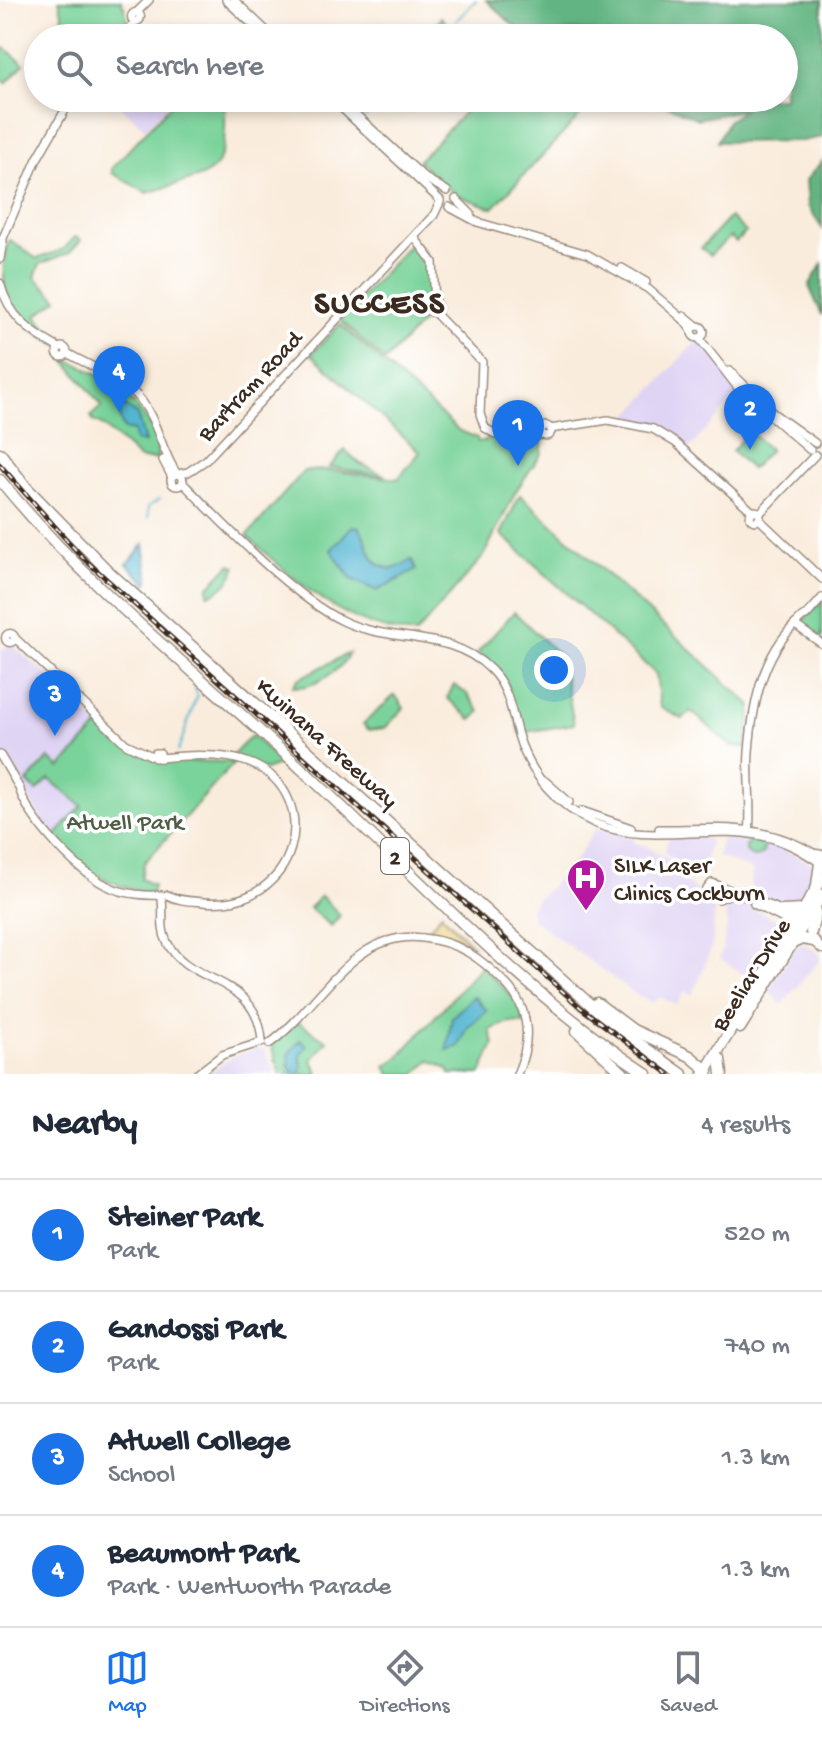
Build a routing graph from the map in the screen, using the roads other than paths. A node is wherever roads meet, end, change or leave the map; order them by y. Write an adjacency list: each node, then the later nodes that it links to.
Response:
1 (226, 0): 3 (street)
2 (234, 0): 4 (street)
3 (252, 24)
4 (259, 24)
5 (64, 112): 14 (street)
6 (346, 112): 10 (street)
7 (353, 112): 8 (street)
8 (447, 191): 9 (street); 10 (street, Bartram Road)
9 (456, 199): 11 (street); 18 (street)
10 (440, 201): 11 (street); 12 (street, Bartram Road)
11 (449, 207): 12 (street, Bartram Road); 18 (street)
12 (434, 215): 13 (street, Bartram Road)
13 (414, 237): 22 (street, Bartram Road); 24 (street)
14 (2, 242): 15 (street)
15 (0, 259)
16 (0, 283): 19 (street)
17 (0, 295): 19 (street)
18 (694, 329): 20 (street)
19 (62, 352): 22 (street)
20 (818, 450): 24 (street)
21 (0, 453): 43 (highway, Kwinana Freeway / 2)
22 (179, 479): 34 (street)
23 (0, 480): 44 (highway, Kwinana Freeway / 2)
24 (756, 515): 25 (street)
25 (822, 579)
26 (822, 598): 27 (street)
27 (796, 625): 30 (street); 33 (street)
28 (0, 629): 29 (street)
29 (10, 639): 31 (street); 38 (street)
30 (822, 644)
31 (1, 649)
32 (0, 755): 38 (street)
33 (747, 827): 34 (street); 34 (street); 35 (street)
34 (678, 831)
35 (820, 859): 36 (highway, Beeliar Drive)
36 (820, 891): 40 (highway, Beeliar Drive); 41 (highway, Beeliar Drive)
37 (730, 894): 39 (street); 41 (street); 41 (street)
38 (164, 899): 45 (street)
39 (719, 899)
40 (803, 910): 41 (highway); 41 (highway, Beeliar Drive)
41 (803, 930): 42 (highway, Beeliar Drive); 42 (highway); 46 (highway, Beeliar Drive)
42 (792, 944): 46 (highway, Beeliar Drive)
43 (539, 957): 47 (highway); 53 (highway, Kwinana Freeway / 2)
44 (519, 973): 51 (highway); 52 (highway, Kwinana Freeway / 2)
45 (266, 1040): 49 (street); 50 (street)
46 (720, 1054): 47 (highway); 48 (highway, Beeliar Drive)
47 (690, 1056): 48 (highway)
48 (711, 1073)
49 (200, 1074)
50 (517, 1074)
51 (624, 1074)
52 (647, 1074)
53 (682, 1074)

